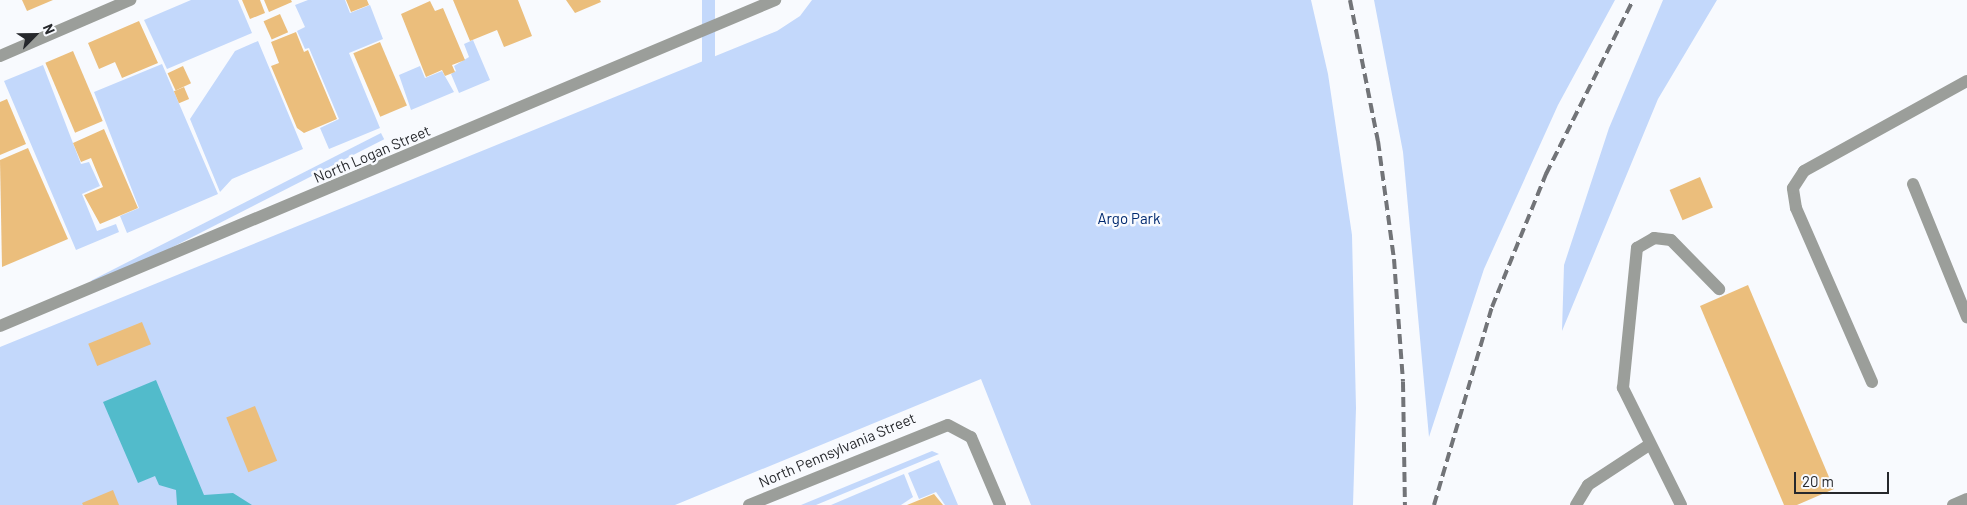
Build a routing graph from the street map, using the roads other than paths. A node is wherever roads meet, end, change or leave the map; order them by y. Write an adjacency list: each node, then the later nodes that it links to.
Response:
1 (130, 0): 3 (street)
2 (775, 0): 8 (street, North Logan Street)
3 (0, 56)
4 (1967, 81): 9 (street)
5 (1913, 184): 7 (street)
6 (1719, 289): 10 (street)
7 (1967, 317)
8 (0, 326)
9 (1872, 382)
10 (1650, 445): 14 (street); 15 (street)
11 (1967, 499): 16 (street)
12 (749, 505): 13 (street, North Pennsylvania Street)
13 (1000, 505)
14 (1576, 505)
15 (1680, 505)
16 (1953, 505)

